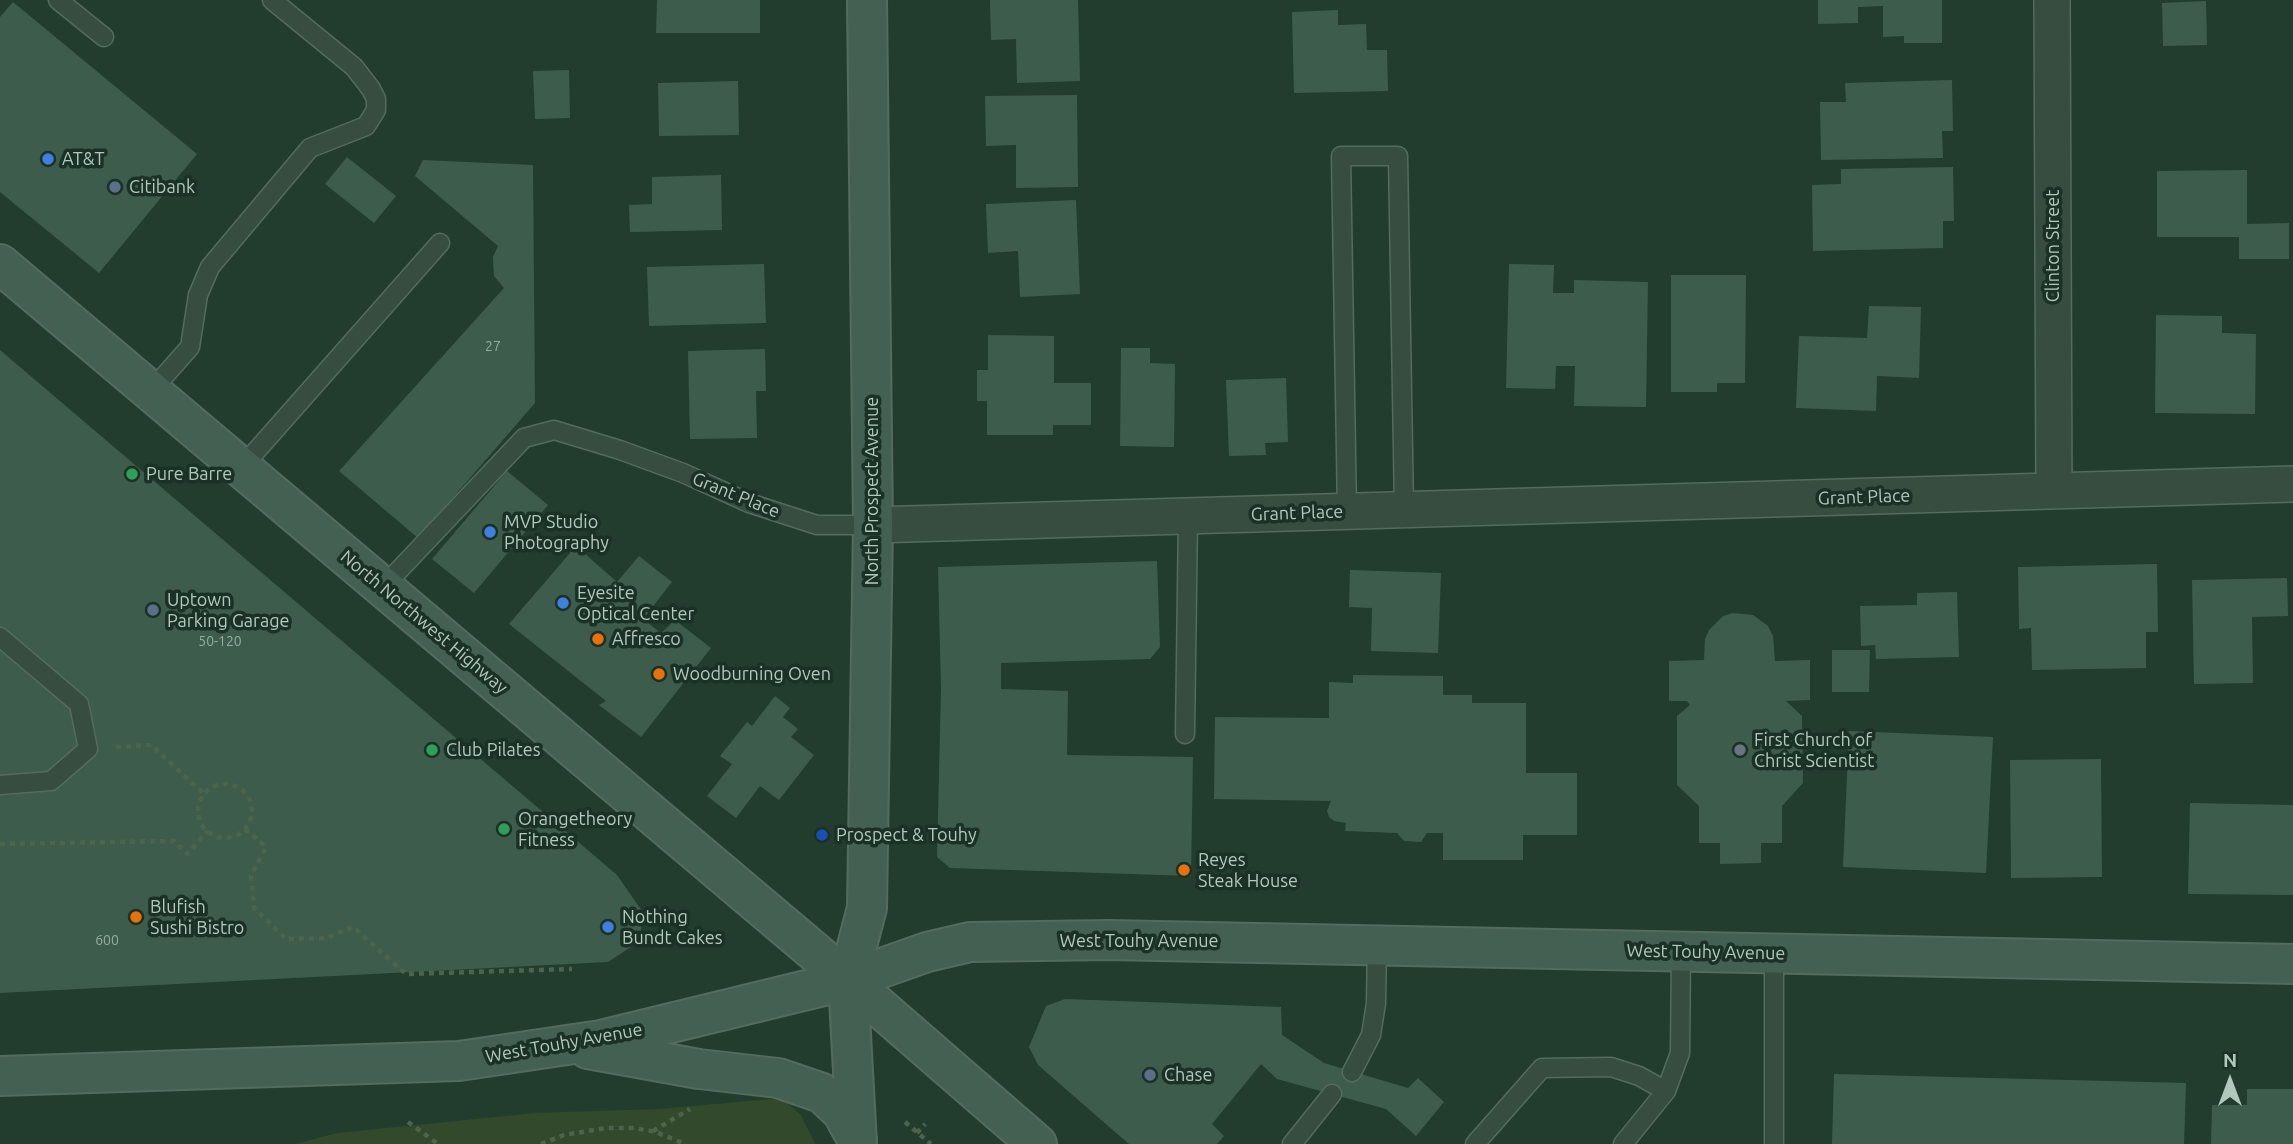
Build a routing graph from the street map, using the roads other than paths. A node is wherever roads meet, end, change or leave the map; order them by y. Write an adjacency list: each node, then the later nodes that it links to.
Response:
1 (58, 0): 5 (lane)
2 (272, 0): 8 (lane)
3 (867, 0): 15 (main road, North Prospect Avenue)
4 (2052, 0): 11 (street, Clinton Street)
5 (104, 37)
6 (440, 243): 9 (lane)
7 (0, 264): 8 (main road, North Northwest Highway)
8 (151, 391): 9 (main road, North Northwest Highway)
9 (242, 467): 16 (main road, North Northwest Highway)
10 (2293, 484): 11 (street, Grant Place)
11 (2054, 491): 12 (street, Grant Place)
12 (1404, 510): 13 (street, Grant Place); 13 (lane)
13 (1347, 512): 14 (street, Grant Place)
14 (1188, 516): 15 (street, Grant Place); 18 (lane)
15 (873, 525): 16 (lane, Grant Place); 24 (main road, North Prospect Avenue)
16 (383, 587): 24 (main road, North Northwest Highway)
17 (0, 637): 19 (lane)
18 (1185, 734)
19 (0, 785)
20 (1377, 945): 21 (main road, West Touhy Avenue); 24 (main road, West Touhy Avenue); 26 (lane)
21 (1681, 951): 22 (main road, West Touhy Avenue); 28 (lane)
22 (1774, 954): 23 (main road, West Touhy Avenue); 35 (lane)
23 (2293, 964)
24 (848, 980): 25 (main road, West Touhy Avenue); 30 (main road, North Prospect Avenue); 31 (main road, North Northwest Highway)
25 (565, 1045): 27 (main road, West Touhy Avenue); 30 (main road)
26 (1352, 1072)
27 (0, 1076)
28 (1666, 1091): 33 (lane); 34 (lane)
29 (1332, 1094): 32 (lane)
30 (857, 1142)
31 (1037, 1144)
32 (1292, 1144)
33 (1475, 1144)
34 (1623, 1144)
35 (1774, 1144)

